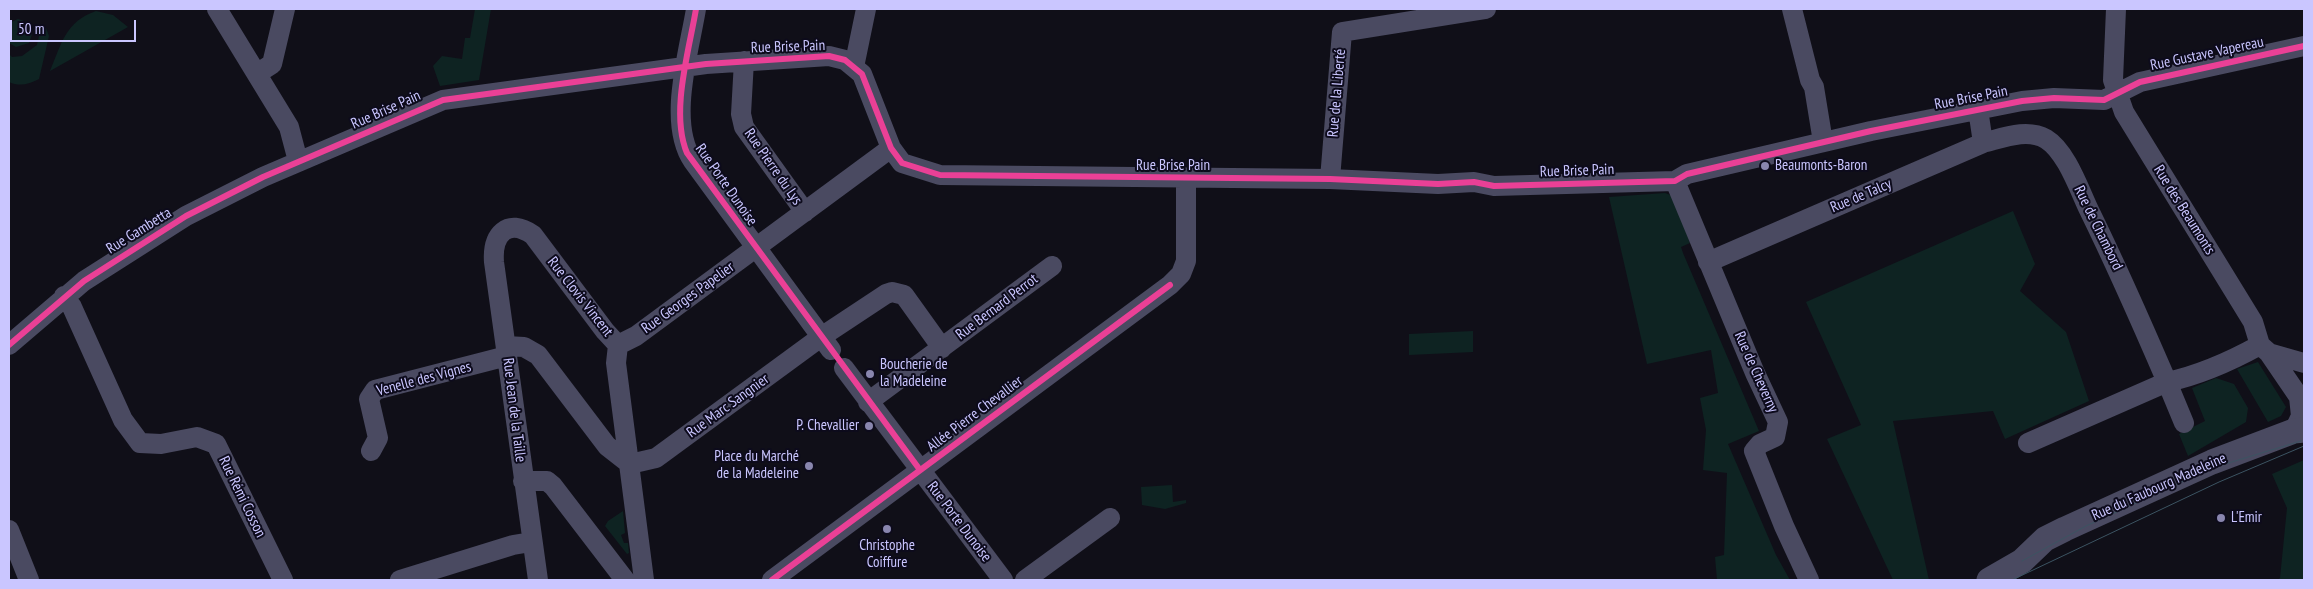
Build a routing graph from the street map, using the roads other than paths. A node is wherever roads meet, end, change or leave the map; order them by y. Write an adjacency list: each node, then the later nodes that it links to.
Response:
1 (218, 9): 12 (street)
2 (284, 9): 12 (street)
3 (696, 9): 10 (street, Rue Porte Dunoise)
4 (866, 9): 11 (street)
5 (1486, 9): 20 (street, Rue de la Liberté)
6 (1792, 9): 15 (street)
7 (2116, 9): 13 (street, Rue des Beaumonts)
8 (2304, 46): 13 (street, Rue Gustave Vapereau)
9 (744, 61): 10 (street, Rue Brise Pain); 11 (street, Rue Brise Pain); 22 (street, Rue Pierre du Lys)
10 (687, 66): 18 (street, Rue Brise Pain); 24 (street, Rue Porte Dunoise)
11 (854, 67): 17 (street, Rue Brise Pain)
12 (258, 73): 18 (street)
13 (2117, 92): 14 (street, Rue Brise Pain); 32 (street, Rue des Beaumonts)
14 (1978, 109): 15 (street, Rue Brise Pain); 16 (street)
15 (1823, 142): 21 (street, Rue Brise Pain)
16 (1983, 143): 25 (street, Rue de Talcy); 36 (street, Rue de Chambord)
17 (891, 148): 19 (street, Rue Brise Pain); 22 (street, Rue Georges Papelier)
18 (298, 161): 27 (street, Rue Gambetta)
19 (1186, 179): 20 (street, Rue Brise Pain); 44 (street, Allée Pierre Chevallier)
20 (1330, 179): 21 (street, Rue Brise Pain)
21 (1675, 181): 25 (street, Rue de Cheverny)
22 (805, 212): 24 (street, Rue Georges Papelier)
23 (495, 240): 30 (street, Rue Clovis Vincent); 33 (street, Rue Jean de la Taille)
24 (756, 248): 28 (street, Rue Porte Dunoise); 30 (street, Rue Georges Papelier)
25 (1708, 262): 58 (street, Rue de Cheverny)
26 (1052, 266): 31 (street, Rue Bernard Perrot)
27 (64, 296): 29 (street, Rue Gambetta); 50 (street, Rue Rémi Cosson)
28 (826, 343): 31 (street, Rue Bernard Perrot); 43 (street, Rue Marc Sangnier)
29 (9, 345)
30 (618, 345): 43 (street, Rue Clovis Vincent)
31 (942, 348): 38 (street, Rue Bernard Perrot)
32 (2264, 349): 34 (street); 36 (street); 37 (street, Rue des Beaumonts)
33 (507, 351): 42 (street, Venelle des Vignes); 43 (street); 45 (street, Rue Jean de la Taille)
34 (2304, 363)
35 (844, 368): 38 (street, Rue Porte Dunoise)
36 (2167, 382): 39 (street, Rue de Chambord); 41 (street)
37 (2302, 395): 40 (street)
38 (868, 402): 44 (street, Rue Porte Dunoise)
39 (2184, 422)
40 (2299, 431): 59 (street, Rue du Faubourg Madeleine)
41 (2028, 443)
42 (371, 451)
43 (630, 464): 54 (street, Rue Clovis Vincent)
44 (920, 470): 55 (street, Allée Pierre Chevallier); 56 (street, Rue Porte Dunoise)
45 (523, 481): 48 (street, Rue Jean de la Taille); 53 (street)
46 (1110, 518): 57 (street)
47 (9, 530): 49 (street)
48 (531, 542): 51 (street); 52 (street, Rue Jean de la Taille)
49 (29, 580)
50 (283, 580)
51 (400, 580)
52 (538, 580)
53 (625, 580)
54 (644, 580)
55 (772, 580)
56 (1002, 580)
57 (1024, 580)
58 (1809, 580)
59 (1989, 580)

